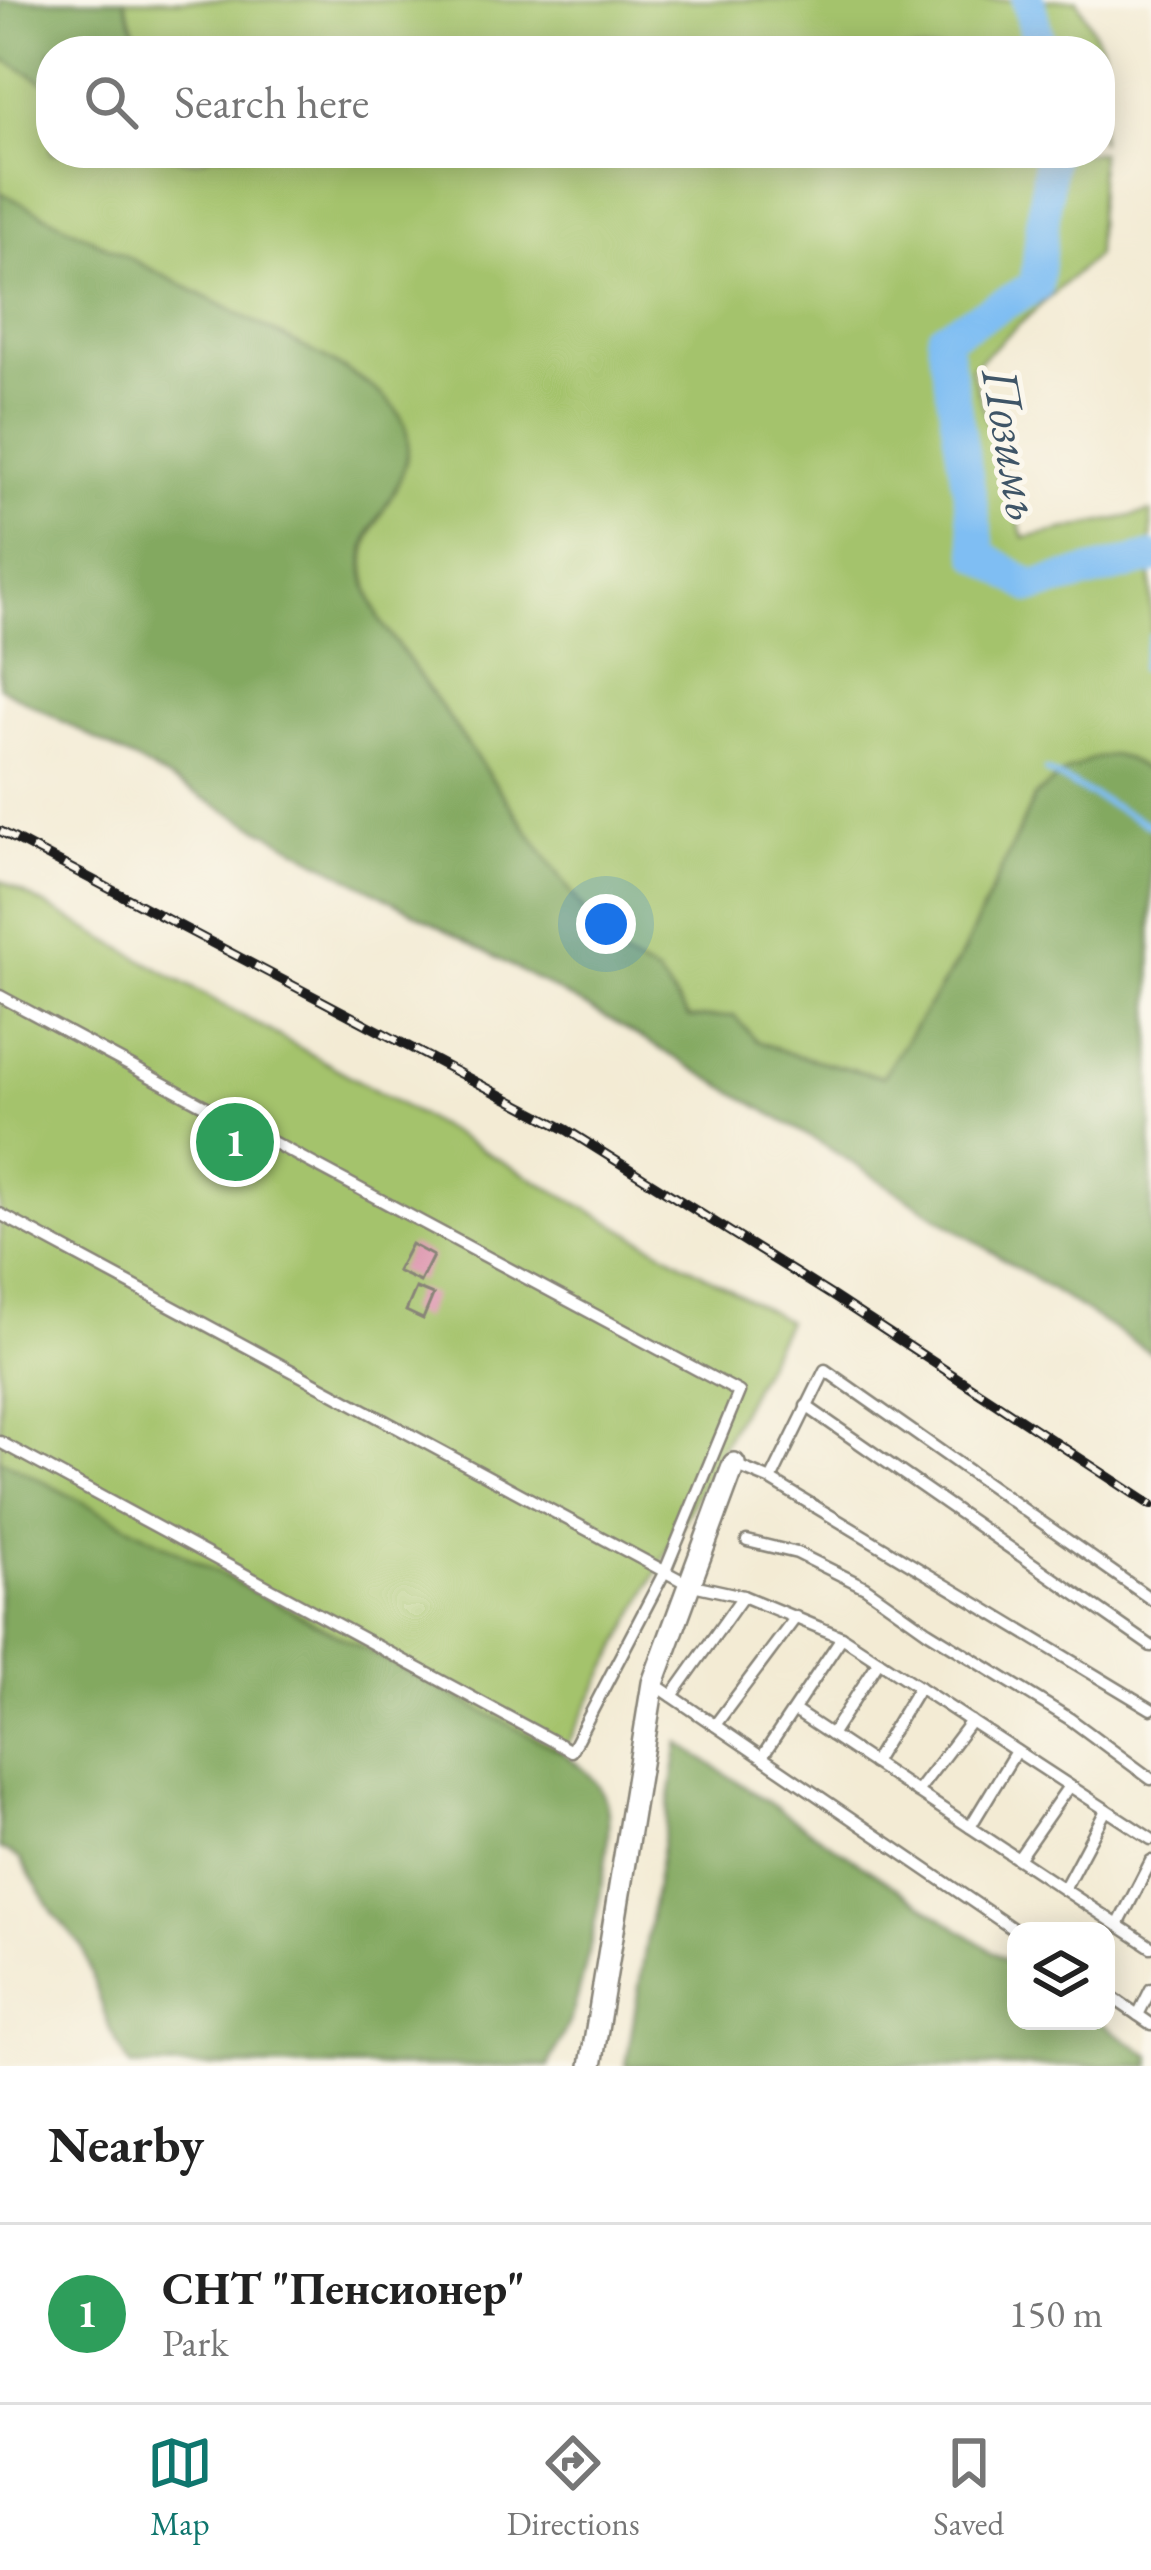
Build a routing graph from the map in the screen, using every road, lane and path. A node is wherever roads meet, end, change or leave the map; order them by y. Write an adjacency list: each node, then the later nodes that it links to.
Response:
1 (0, 996): 8 (lane)
2 (0, 1214): 8 (lane)
3 (806, 1406): 6 (lane); 11 (lane); 14 (lane)
4 (0, 1442): 8 (lane)
5 (734, 1464): 6 (lane); 9 (street)
6 (771, 1480): 18 (lane)
7 (747, 1541): 26 (lane)
8 (665, 1571): 9 (lane)
9 (688, 1584): 10 (lane); 17 (street)
10 (743, 1596): 12 (lane); 17 (lane)
11 (1151, 1599)
12 (796, 1617): 13 (lane); 21 (lane)
13 (842, 1637): 15 (lane); 19 (lane)
14 (1151, 1646)
15 (879, 1660): 16 (lane); 22 (lane)
16 (919, 1687): 20 (lane); 25 (lane)
17 (663, 1689): 21 (lane); 42 (street)
18 (1151, 1709)
19 (794, 1712): 22 (lane); 24 (lane)
20 (971, 1721): 23 (lane); 28 (lane)
21 (715, 1725): 24 (lane)
22 (831, 1735): 25 (lane)
23 (1016, 1750): 27 (lane); 30 (lane)
24 (762, 1757): 35 (lane)
25 (873, 1763): 28 (lane)
26 (1151, 1779)
27 (1070, 1786): 29 (lane); 32 (lane)
28 (917, 1792): 30 (lane)
29 (1106, 1810): 31 (lane); 34 (lane)
30 (970, 1828): 32 (lane)
31 (1151, 1839)
32 (1018, 1859): 34 (lane)
33 (1151, 1861): 36 (lane)
34 (1064, 1889): 36 (lane)
35 (1007, 1925)
36 (1118, 1925): 37 (lane)
37 (1151, 1947)
38 (1151, 1989): 40 (lane)
39 (1115, 1999): 40 (lane)
40 (1138, 2015): 41 (lane)
41 (1151, 2024)
42 (591, 2066)

